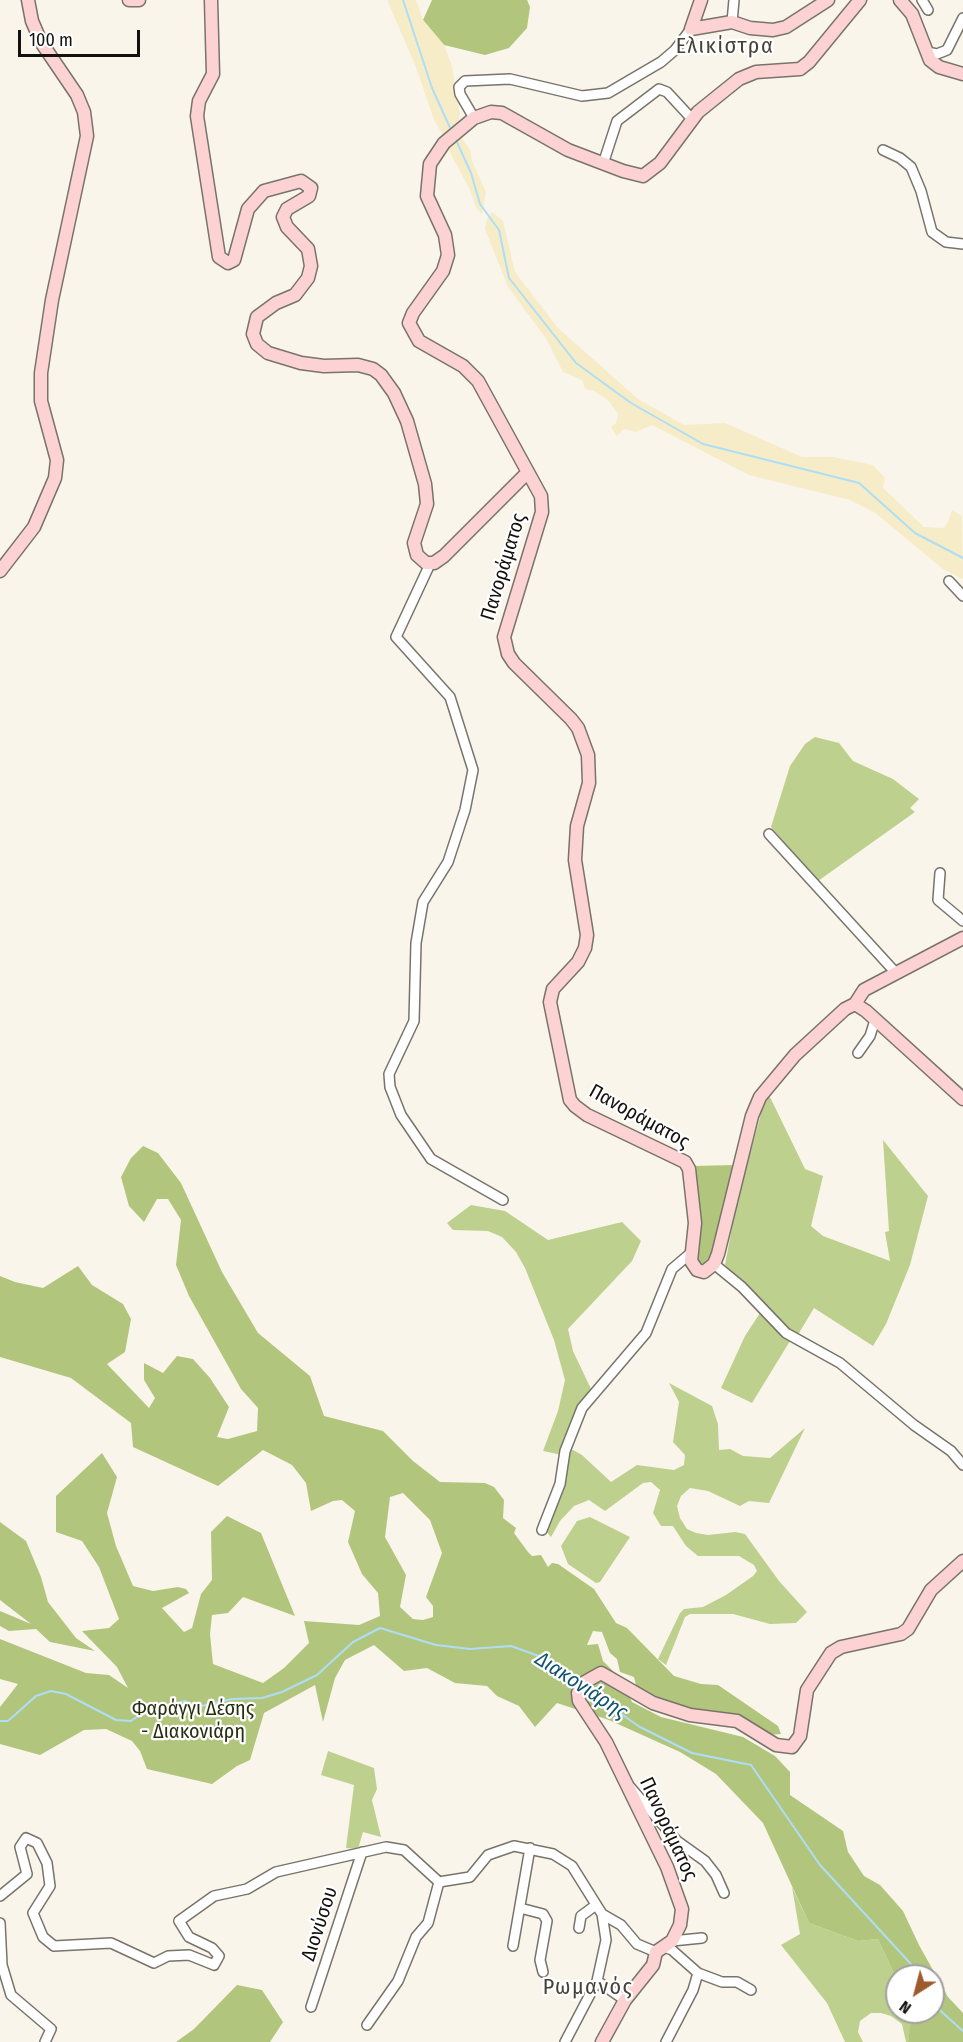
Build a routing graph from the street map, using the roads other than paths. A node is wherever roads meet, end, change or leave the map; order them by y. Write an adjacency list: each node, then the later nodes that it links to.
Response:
1 (28, 0): 24 (main road)
2 (129, 0): 3 (main road)
3 (139, 0)
4 (211, 0): 23 (main road)
5 (700, 0): 14 (main road)
6 (734, 0): 13 (street)
7 (828, 0): 13 (main road)
8 (860, 0): 18 (main road)
9 (900, 0): 15 (main road)
10 (922, 0): 11 (street)
11 (928, 10)
12 (963, 18): 15 (street)
13 (732, 22): 14 (main road)
14 (691, 29): 17 (street)
15 (927, 51): 16 (main road)
16 (963, 74)
17 (474, 118): 20 (main road); 22 (main road)
18 (692, 119): 20 (main road); 20 (street)
19 (883, 150): 21 (street)
20 (603, 164)
21 (963, 244)
22 (528, 472): 23 (main road); 37 (main road, Πανοράματος)
23 (430, 564): 36 (street)
24 (0, 571)
25 (949, 581): 26 (street)
26 (963, 596)
27 (769, 834): 31 (street)
28 (940, 873): 29 (street)
29 (963, 921)
30 (963, 938): 31 (main road)
31 (896, 973): 32 (main road)
32 (855, 1004): 33 (main road); 38 (main road)
33 (875, 1020): 34 (street); 35 (main road)
34 (858, 1053)
35 (963, 1097)
36 (503, 1200)
37 (692, 1252): 38 (main road); 40 (street)
38 (714, 1264): 39 (street)
39 (963, 1465)
40 (542, 1530)
41 (963, 1561): 42 (main road, Πανοράματος)
42 (624, 1782): 46 (street); 55 (main road, Πανοράματος)
43 (530, 1848): 45 (street); 48 (street); 49 (street)
44 (362, 1852): 45 (street); 47 (street); 61 (street, Διονύσου)
45 (439, 1882): 62 (street)
46 (724, 1893)
47 (0, 1896)
48 (596, 1905): 50 (street); 52 (street)
49 (520, 1908): 54 (street); 56 (street)
50 (602, 1914): 55 (street); 58 (street)
51 (0, 1923): 63 (street)
52 (579, 1928)
53 (702, 1938): 55 (street)
54 (513, 1946)
55 (664, 1947): 57 (street); 60 (main road, Πανοράματος)
56 (543, 1971)
57 (698, 1973): 59 (street); 66 (street)
58 (597, 1981): 60 (street); 64 (street)
59 (752, 1990)
60 (625, 2000): 65 (main road, Πανοράματος)
61 (311, 2007)
62 (367, 2025)
63 (45, 2042)
64 (565, 2042)
65 (602, 2042)
66 (666, 2042)

